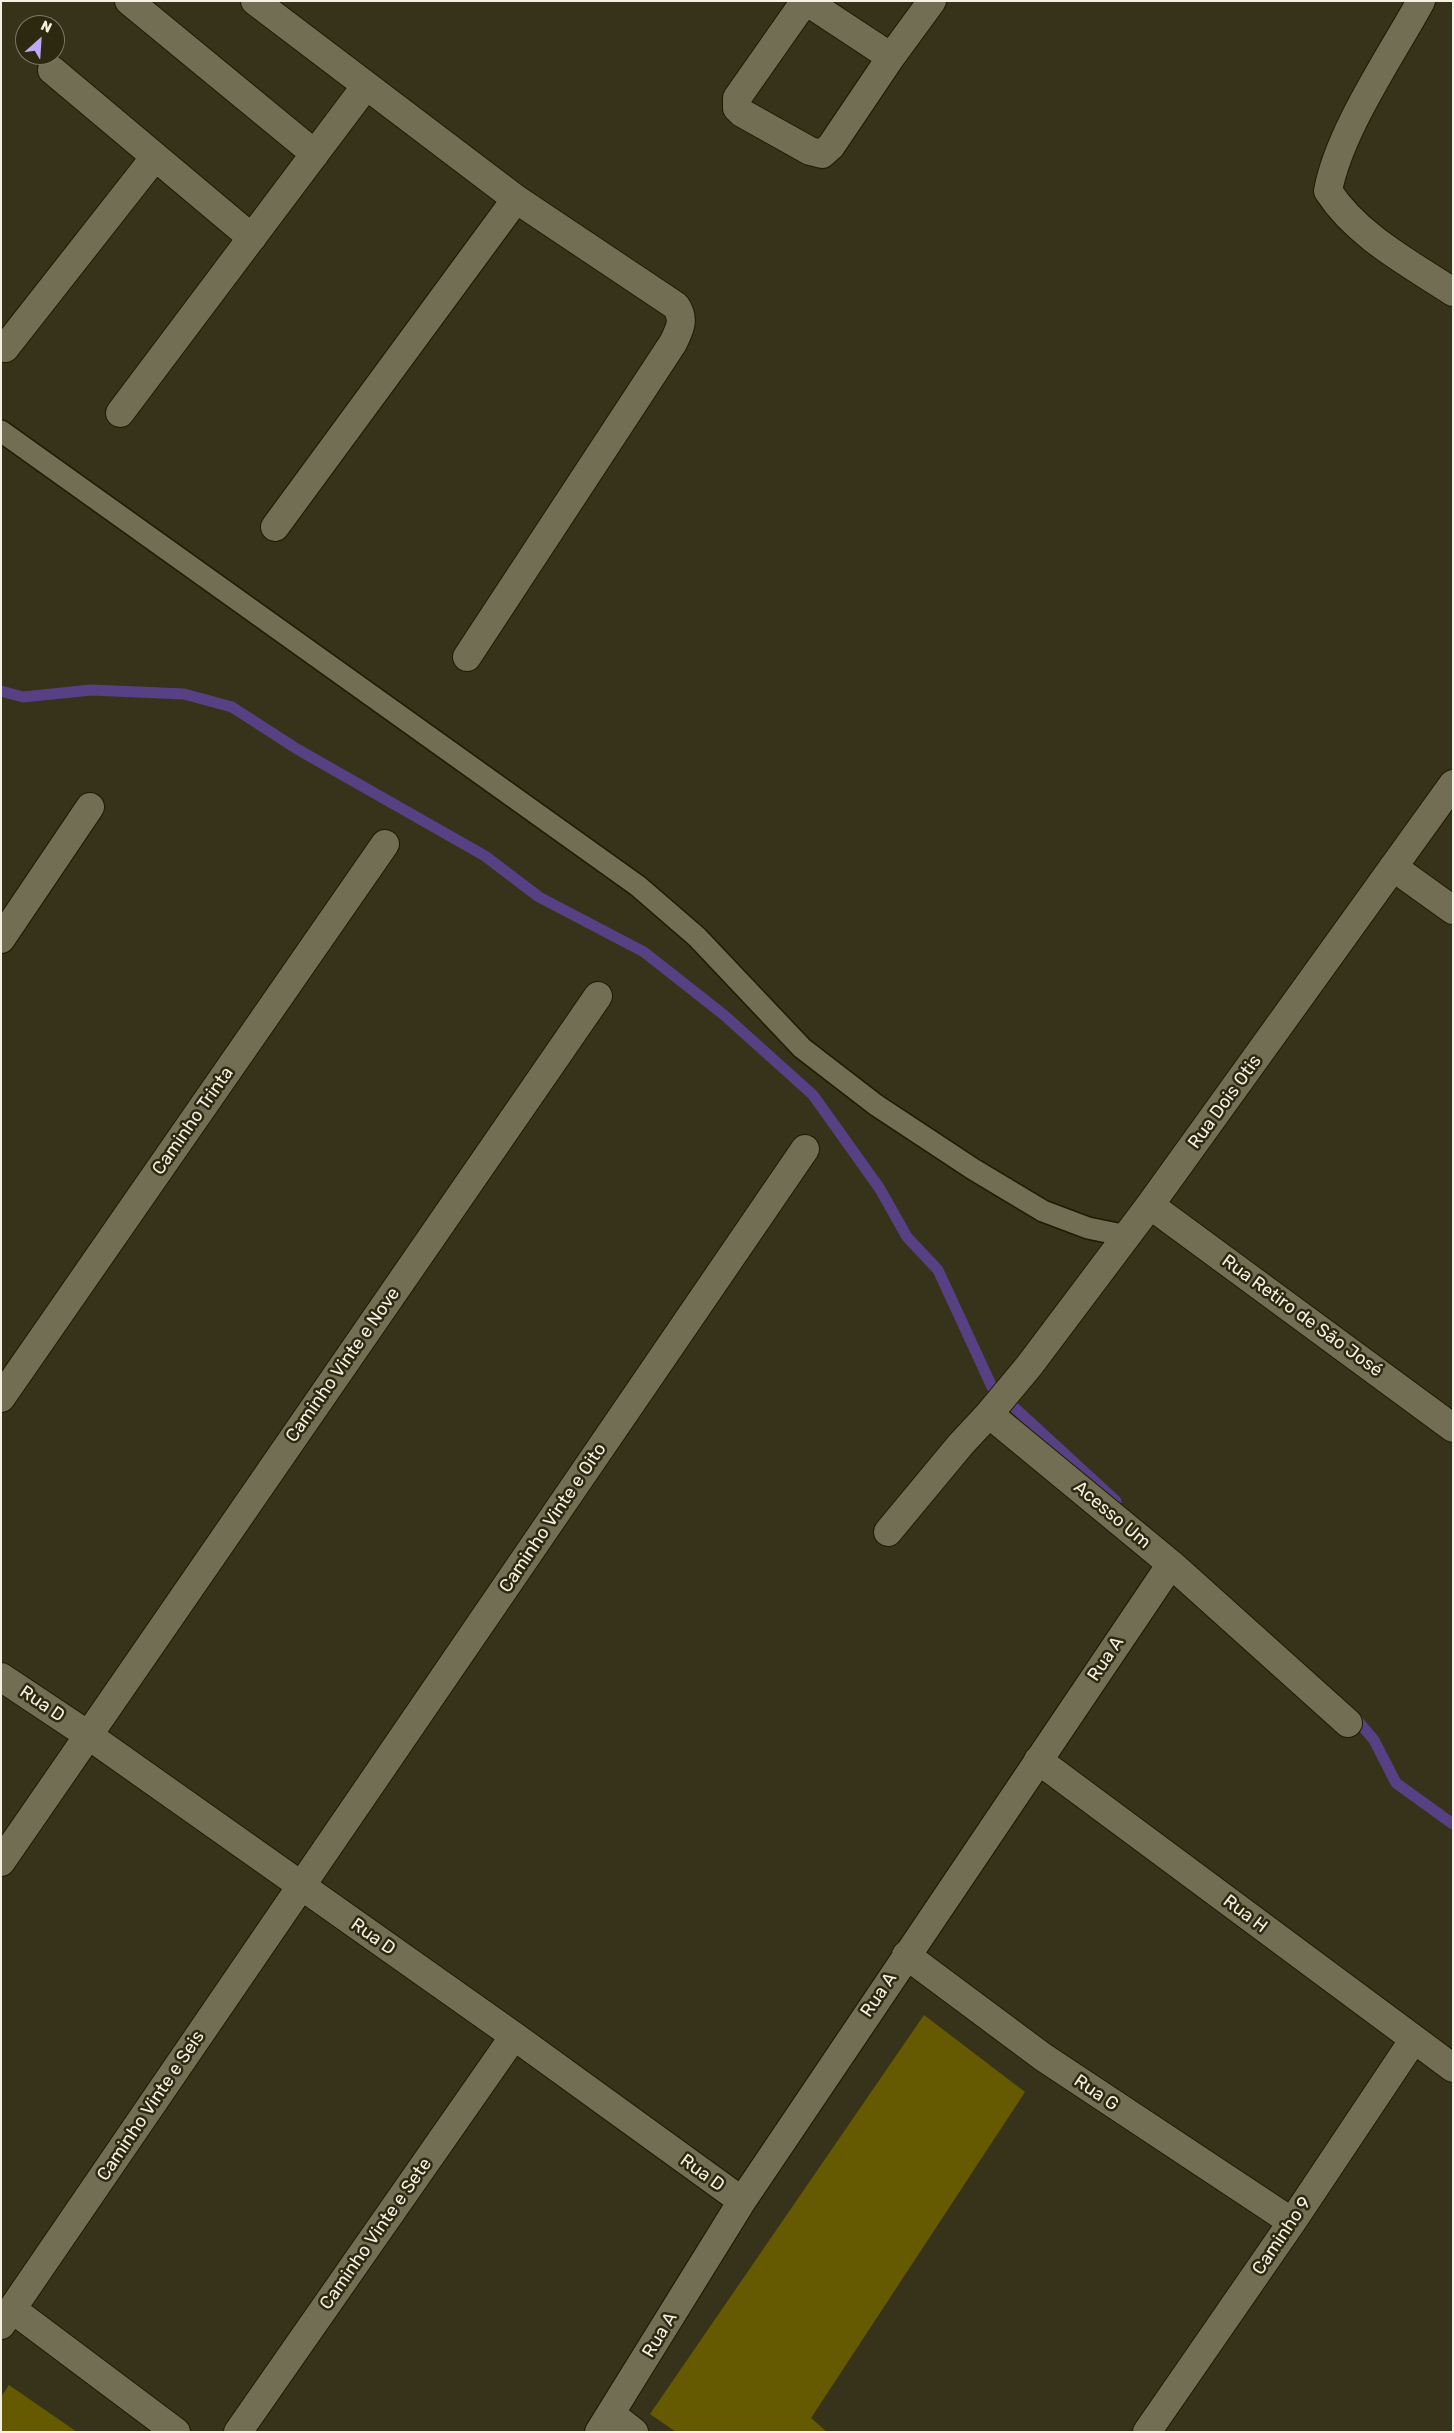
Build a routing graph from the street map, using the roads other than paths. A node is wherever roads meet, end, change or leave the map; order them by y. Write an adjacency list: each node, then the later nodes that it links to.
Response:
1 (129, 1): 9 (street)
2 (255, 1): 8 (street)
3 (805, 1): 6 (street); 6 (street)
4 (932, 1): 6 (street)
5 (1421, 1): 13 (street)
6 (890, 57)
7 (52, 70): 10 (street)
8 (365, 87): 9 (street); 11 (street)
9 (315, 154): 12 (street)
10 (155, 157): 12 (street); 14 (street)
11 (516, 199): 17 (street); 18 (street)
12 (252, 238): 15 (street)
13 (1453, 292)
14 (5, 348)
15 (120, 413)
16 (1, 431): 28 (lane)
17 (275, 527)
18 (467, 657)
19 (1453, 784): 22 (street, Rua Dois Otis)
20 (90, 807): 24 (street)
21 (385, 844): 29 (street, Caminho Trinta)
22 (1393, 867): 23 (street); 27 (street, Rua Dois Otis)
23 (1453, 910)
24 (1, 939)
25 (598, 996): 36 (street, Caminho Vinte e Nove)
26 (805, 1149): 39 (street, Caminho Vinte e Oito)
27 (1150, 1205): 28 (street, Rua Dois Otis); 31 (street, Rua Retiro de São José)
28 (1127, 1236): 30 (street, Rua Dois Otis)
29 (1, 1398)
30 (995, 1406): 32 (street); 33 (street, Acesso Um)
31 (1453, 1428)
32 (888, 1532)
33 (1171, 1564): 35 (street, Acesso Um); 37 (street, Rua A)
34 (1, 1677): 36 (street, Rua D)
35 (1348, 1723)
36 (88, 1735): 38 (street, Caminho Vinte e Nove); 39 (street, Rua D)
37 (1038, 1760): 40 (street, Rua A); 42 (street, Rua H)
38 (1, 1862)
39 (301, 1887): 41 (street, Rua D); 46 (street, Caminho Vinte e Seis)
40 (906, 1955): 44 (street, Rua A); 45 (street, Rua G)
41 (514, 2036): 44 (street, Rua D); 49 (street, Caminho Vinte e Sete)
42 (1414, 2039): 43 (street, Rua H); 45 (street, Caminho 9)
43 (1453, 2068)
44 (742, 2201): 47 (street, Rua A)
45 (1292, 2222): 51 (street, Caminho 9)
46 (7, 2317): 48 (street)
47 (605, 2423): 50 (street)
48 (176, 2432)
49 (238, 2432)
50 (634, 2432)
51 (1146, 2432)

